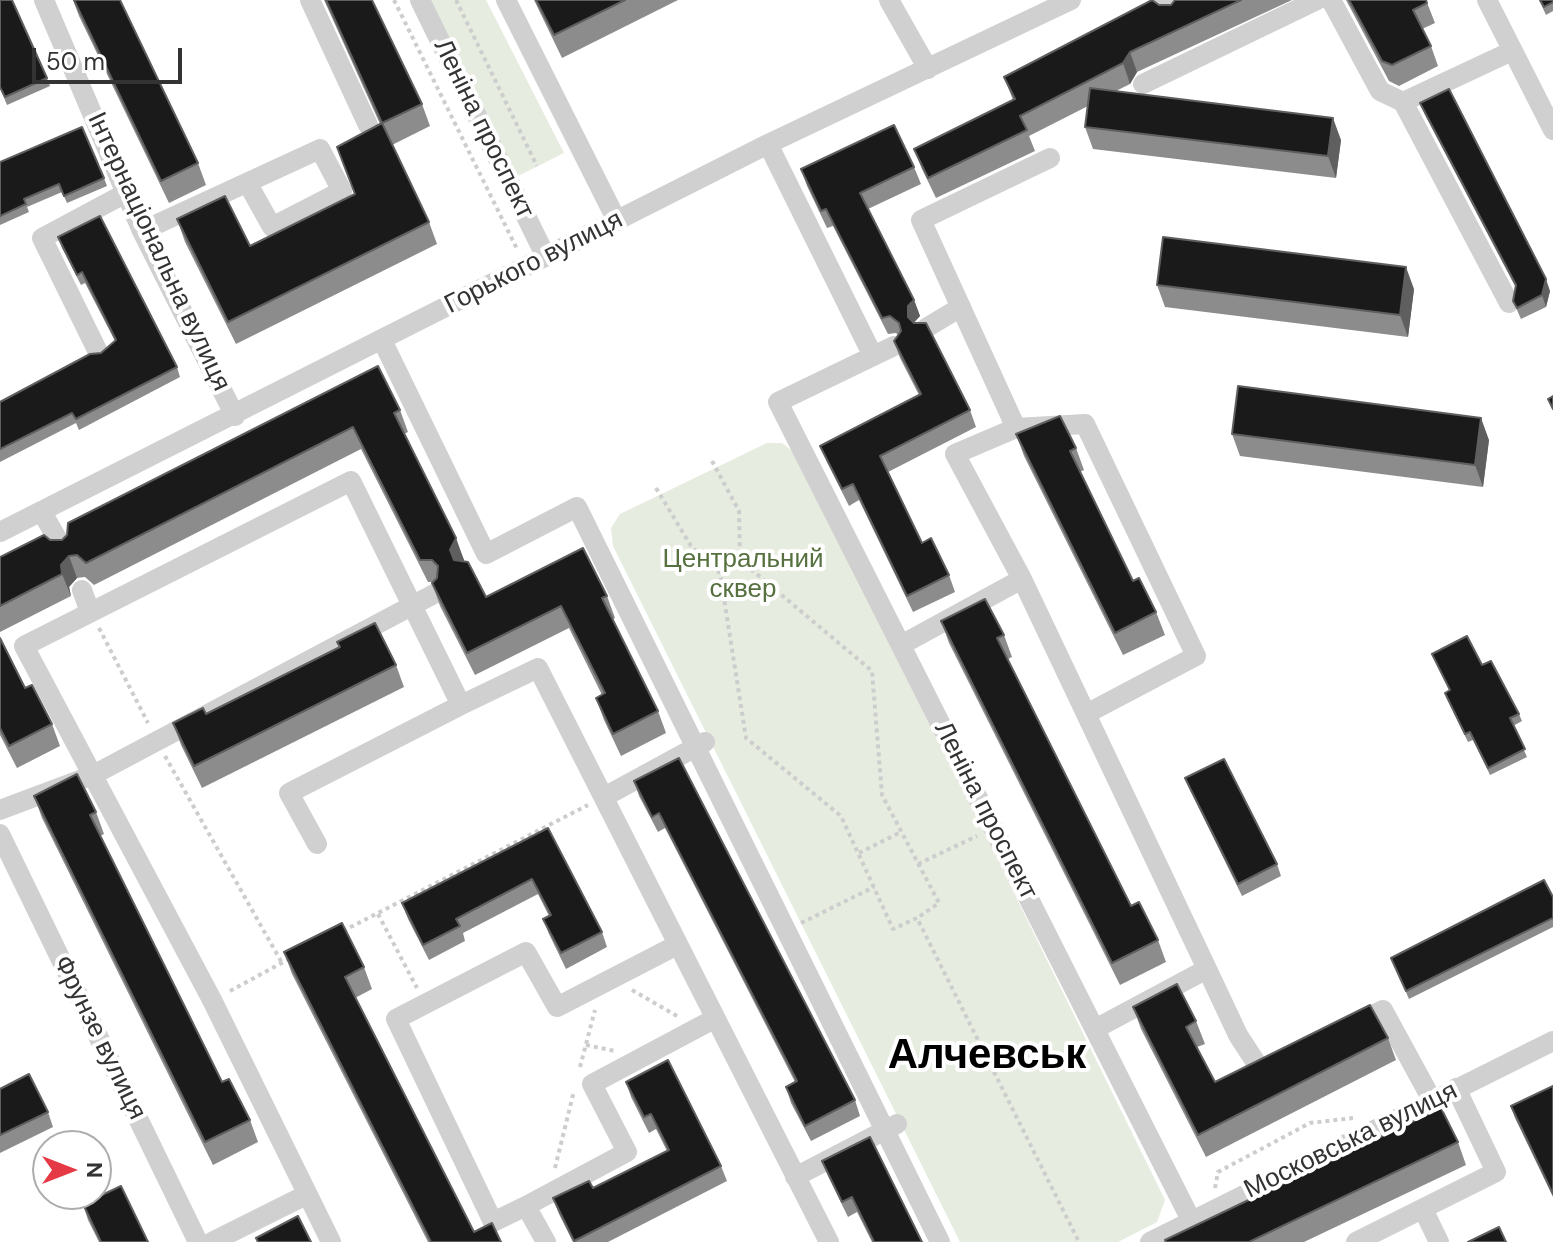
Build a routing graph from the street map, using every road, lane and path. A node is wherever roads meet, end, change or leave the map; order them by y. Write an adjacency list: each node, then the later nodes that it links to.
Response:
1 (44, 0): 22 (street, Інтернаціональна вулиця)
2 (310, 0): 16 (street)
3 (394, 0): 26 (path)
4 (420, 0): 25 (street, Леніна проспект)
5 (456, 0): 20 (path)
6 (506, 0): 23 (street)
7 (889, 0): 13 (street)
8 (1071, 0): 13 (street, Горького вулиця)
9 (1317, 0): 14 (street)
10 (1331, 0): 15 (street)
11 (1487, 0): 12 (street)
12 (1512, 51): 15 (street); 17 (street)
13 (928, 69): 18 (street, Горького вулиця)
14 (1143, 84)
15 (1403, 102): 27 (street)
16 (368, 125)
17 (1553, 130)
18 (768, 144): 23 (street, Горького вулиця); 33 (street)
19 (1050, 158): 28 (street)
20 (537, 166)
21 (248, 184): 21 (street); 24 (street)
22 (126, 193): 24 (street, Інтернаціональна вулиця); 32 (street)
23 (617, 221): 25 (street, Горького вулиця)
24 (142, 231): 34 (street, Інтернаціональна вулиця)
25 (546, 257): 26 (street, Горького вулиця)
26 (526, 267): 30 (street, Горького вулиця)
27 (1509, 303)
28 (961, 307): 29 (street); 35 (street)
29 (926, 328)
30 (382, 340): 34 (street, Горького вулиця); 41 (street)
31 (894, 346): 33 (street)
32 (98, 352)
33 (873, 356): 50 (street, Леніна проспект)
34 (235, 416): 38 (street, Горького вулиця)
35 (1016, 428): 45 (street); 52 (street)
36 (712, 461): 42 (path)
37 (656, 488): 44 (path)
38 (42, 512): 39 (street, Горького вулиця); 40 (street)
39 (0, 532)
40 (64, 551)
41 (486, 554): 43 (street); 54 (street)
42 (740, 560): 44 (path); 59 (path)
43 (471, 573)
44 (720, 573): 62 (path)
45 (1022, 579): 50 (street); 52 (street)
46 (82, 590): 49 (street)
47 (434, 594): 48 (street)
48 (414, 605): 49 (street); 51 (street); 53 (street)
49 (90, 612): 53 (path); 55 (street)
50 (901, 645): 58 (street, Леніна проспект)
51 (461, 705): 56 (street); 61 (street)
52 (1086, 714): 72 (street)
53 (157, 741): 55 (street); 71 (path)
54 (701, 744): 56 (street); 67 (street)
55 (93, 775): 57 (street); 74 (street)
56 (604, 797): 65 (path); 69 (street)
57 (0, 810)
58 (993, 828): 63 (path); 77 (street, Леніна проспект)
59 (901, 832): 62 (path); 63 (path)
60 (0, 834): 91 (street, Фрунзе вулиця)
61 (317, 844)
62 (859, 853): 64 (path)
63 (918, 864): 66 (path)
64 (874, 887): 66 (path); 67 (path)
65 (378, 913): 68 (path); 75 (path)
66 (917, 918): 97 (path)
67 (787, 930): 84 (street)
68 (337, 934)
69 (677, 945): 75 (street); 76 (street)
70 (296, 956): 71 (path)
71 (282, 963): 74 (path)
72 (1207, 969): 77 (street); 80 (street)
73 (627, 987): 76 (path)
74 (212, 1000): 87 (street)
75 (425, 1004): 88 (street)
76 (706, 1023): 85 (street); 88 (street)
77 (1095, 1029): 90 (street, Леніна проспект)
78 (1329, 1037): 82 (street)
79 (1553, 1041): 81 (street, Московська вулиця)
80 (1289, 1058)
81 (1456, 1088): 82 (street, Московська вулиця); 89 (street)
82 (1432, 1100): 90 (street, Московська вулиця)
83 (1360, 1117): 86 (path)
84 (891, 1127): 85 (street); 96 (street)
85 (795, 1177): 95 (street)
86 (1215, 1191)
87 (306, 1195): 92 (street); 93 (street)
88 (526, 1206): 94 (street)
89 (1423, 1209): 99 (street); 100 (street)
90 (1191, 1220): 98 (street, Московська вулиця)
91 (198, 1242)
92 (212, 1242)
93 (331, 1242)
94 (546, 1242)
95 (829, 1242)
96 (940, 1242)
97 (1079, 1242)
98 (1150, 1242)
99 (1356, 1242)
100 (1439, 1242)

